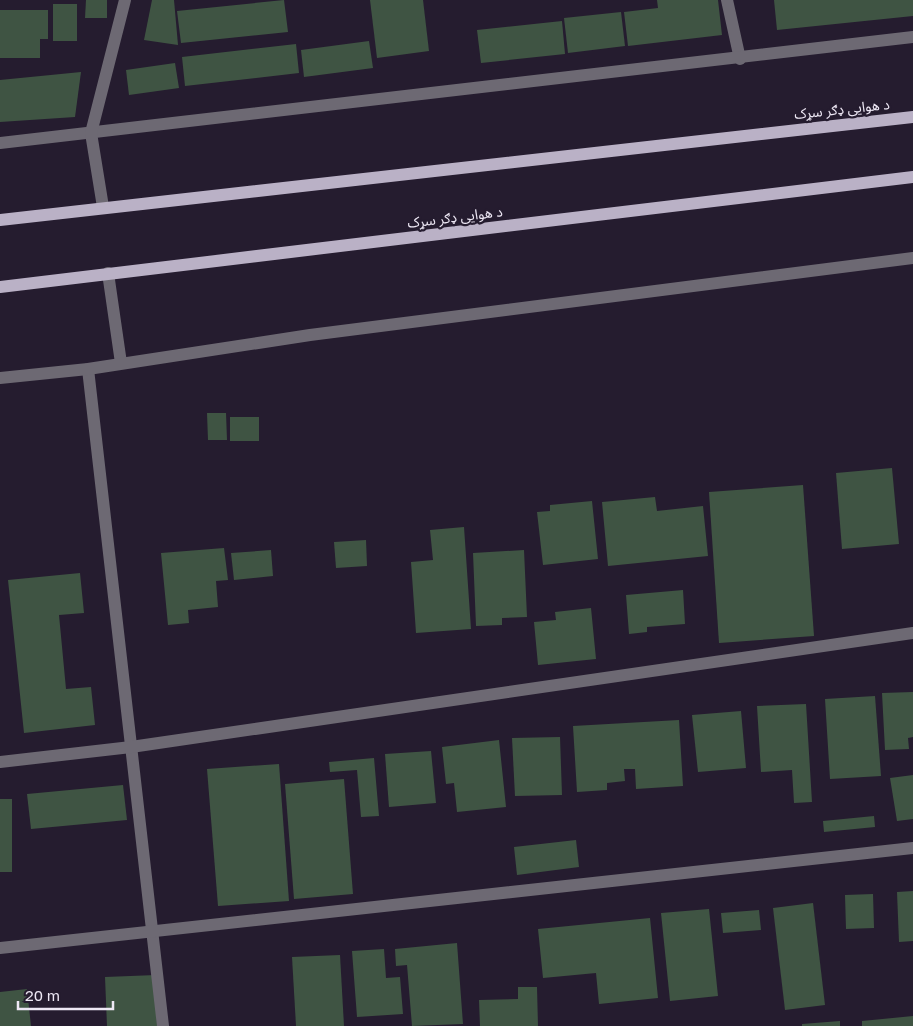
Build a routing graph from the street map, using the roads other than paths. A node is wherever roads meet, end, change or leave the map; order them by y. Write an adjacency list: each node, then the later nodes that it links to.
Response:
1 (125, 0): 6 (street)
2 (727, 0): 4 (street)
3 (913, 37): 4 (street)
4 (740, 59): 6 (street)
5 (913, 117): 9 (main road, د هوایی ډګر سړک)
6 (91, 133): 7 (street); 9 (street)
7 (0, 143)
8 (913, 177): 12 (main road, د هوایی ډګر سړک)
9 (103, 207): 10 (main road, د هوایی ډګر سړک)
10 (0, 220)
11 (913, 258): 14 (street)
12 (108, 274): 13 (main road, د هوایی ډګر سړک); 14 (street)
13 (0, 287)
14 (121, 364): 15 (street)
15 (88, 369): 16 (street); 18 (street)
16 (0, 378)
17 (913, 633): 18 (street)
18 (131, 747): 19 (street); 21 (street)
19 (0, 762)
20 (913, 848): 21 (street)
21 (152, 931): 22 (street); 23 (street)
22 (0, 948)
23 (163, 1026)

